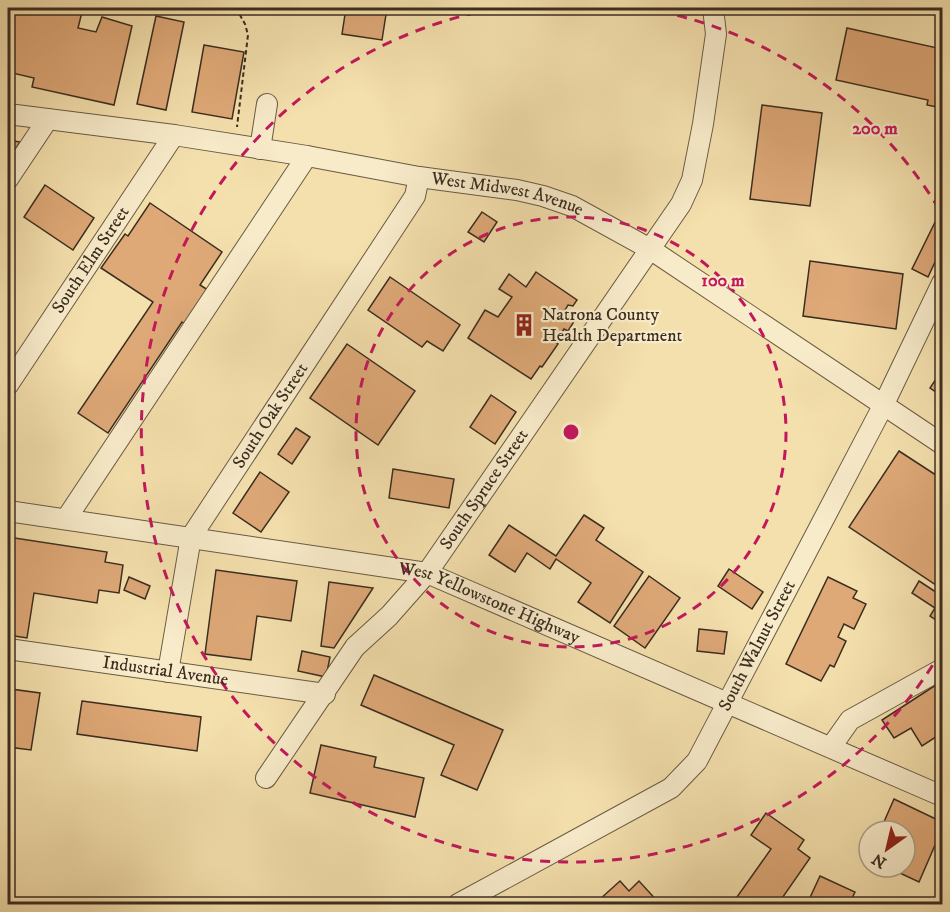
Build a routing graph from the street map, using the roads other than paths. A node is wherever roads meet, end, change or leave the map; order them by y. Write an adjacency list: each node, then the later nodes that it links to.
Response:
1 (713, 8): 10 (street, South Spruce Street)
2 (267, 104): 6 (street)
3 (8, 114): 4 (street, West Midwest Avenue)
4 (48, 119): 5 (street, West Midwest Avenue); 9 (street)
5 (174, 135): 6 (street, West Midwest Avenue); 12 (street, South Elm Street)
6 (260, 149): 7 (street, West Midwest Avenue)
7 (307, 156): 8 (street, West Midwest Avenue); 16 (street)
8 (419, 177): 10 (street, West Midwest Avenue); 17 (street, South Oak Street)
9 (8, 179)
10 (650, 249): 13 (street, West Midwest Avenue); 18 (street, South Spruce Street)
11 (941, 290): 13 (street, South Walnut Street)
12 (8, 385)
13 (883, 406): 14 (street, West Midwest Avenue); 23 (street, South Walnut Street)
14 (942, 444)
15 (8, 510): 16 (street, West Yellowstone Highway)
16 (66, 519): 17 (street, West Yellowstone Highway)
17 (192, 537): 18 (street, West Yellowstone Highway); 21 (street, South Oak Street)
18 (427, 573): 22 (street, South Spruce Street); 23 (street, West Yellowstone Highway)
19 (8, 649): 21 (street, Industrial Avenue)
20 (942, 669): 24 (street)
21 (168, 672): 22 (street, Industrial Avenue)
22 (325, 694): 25 (street, South Spruce Street)
23 (726, 702): 24 (street, West Yellowstone Highway); 27 (street, South Walnut Street)
24 (831, 747): 26 (street, West Yellowstone Highway)
25 (266, 778)
26 (942, 796)
27 (458, 904)

